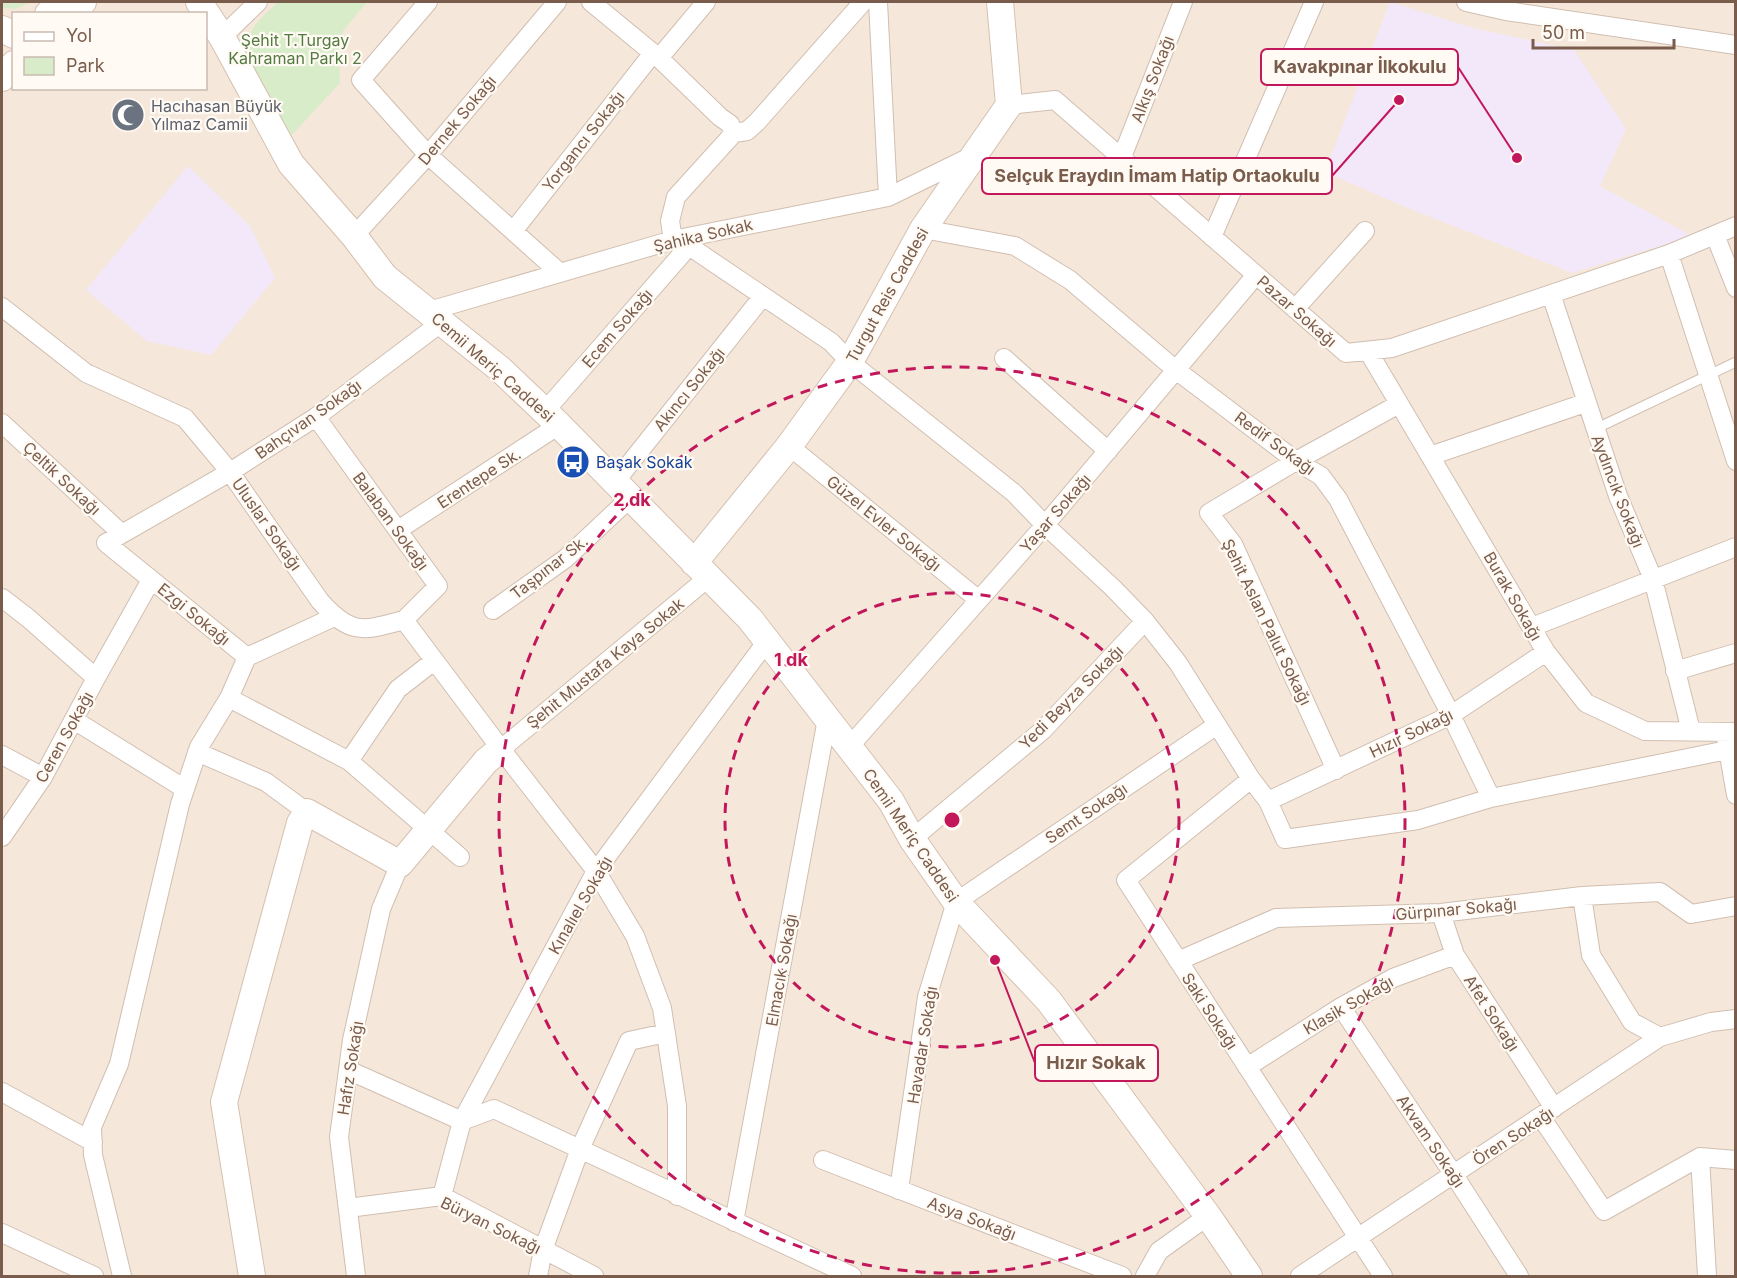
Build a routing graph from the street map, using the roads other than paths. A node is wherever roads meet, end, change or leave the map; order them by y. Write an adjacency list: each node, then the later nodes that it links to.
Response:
1 (211, 2): 14 (street)
2 (258, 2): 14 (street)
3 (428, 2): 21 (street)
4 (557, 2): 21 (street, Dernek Sokağı)
5 (591, 2): 16 (street)
6 (706, 2): 16 (street, Yorgancı Sokağı)
7 (863, 2): 20 (street)
8 (878, 2): 24 (street)
9 (1000, 2): 19 (street)
10 (1183, 2): 23 (street, Alkış Sokağı)
11 (1314, 2): 31 (street)
12 (1466, 2): 15 (street)
13 (207, 14): 14 (street)
14 (222, 37): 30 (street, Cemii Meriç Caddesi)
15 (1736, 45)
16 (656, 56): 20 (street); 26 (street, Yorgancı Sokağı)
17 (12, 66): 18 (street)
18 (2, 78)
19 (1009, 105): 22 (street, Turgut Reis Caddesi); 23 (street, Pazar Sokağı)
20 (734, 133): 32 (street)
21 (428, 155): 26 (street); 30 (street, Dernek Sokağı)
22 (975, 155): 24 (street, Şahika Sokak); 27 (street, Turgut Reis Caddesi)
23 (1122, 158): 31 (street, Pazar Sokağı)
24 (888, 197): 32 (street, Şahika Sokak)
25 (1736, 226): 29 (street, Pazar Sokağı)
26 (514, 230): 34 (street)
27 (923, 230): 44 (street, Turgut Reis Caddesi); 46 (street, Redif Sokağı)
28 (1365, 231): 39 (street)
29 (1715, 235): 33 (street, Pazar Sokağı); 36 (street)
30 (354, 236): 41 (street, Cemii Meriç Caddesi)
31 (1212, 237): 35 (street, Pazar Sokağı)
32 (681, 243): 34 (street, Şahika Sokak); 38 (street); 51 (street, Ecem Sokağı)
33 (1669, 254): 37 (street, Pazar Sokağı); 47 (street)
34 (560, 273): 41 (street, Şahika Sokak)
35 (1256, 275): 39 (street, Pazar Sokağı); 46 (street, Yaşar Sokağı)
36 (1736, 288)
37 (1551, 294): 42 (street, Pazar Sokağı); 48 (street, Aydıncık Sokağı)
38 (764, 296): 44 (street); 60 (street, Akıncı Sokağı)
39 (1295, 309): 42 (street, Pazar Sokağı)
40 (5, 317): 59 (street, Uluslar Sokağı)
41 (436, 317): 50 (street, Bahçıvan Sokağı); 51 (street, Cemii Meriç Caddesi)
42 (1368, 351): 49 (street, Burak Sokağı)
43 (1004, 358): 55 (street)
44 (850, 362): 54 (street, Turgut Reis Caddesi); 61 (street)
45 (1736, 362): 47 (lane)
46 (1176, 370): 55 (street, Yaşar Sokağı); 57 (street, Redif Sokağı)
47 (1707, 374): 53 (lane); 58 (street)
48 (1586, 403): 53 (street, Aydıncık Sokağı); 56 (street)
49 (1399, 404): 56 (street, Burak Sokağı); 57 (street, Şehit Aslan Palut Sokağı)
50 (316, 417): 59 (street, Bahçıvan Sokağı); 62 (street, Balaban Sokağı)
51 (552, 418): 60 (street, Cemii Meriç Caddesi); 62 (street, Erentepe Sk.)
52 (2, 423): 63 (street, Çeltik Sokağı)
53 (1595, 429): 66 (street, Aydıncık Sokağı)
54 (789, 446): 65 (street, Turgut Reis Caddesi); 69 (street, Güzel Evler Sokağı)
55 (1108, 451): 61 (street, Yaşar Sokağı)
56 (1430, 456): 74 (street, Burak Sokağı)
57 (1296, 461): 83 (street, Redif Sokağı); 94 (street, Şehit Aslan Palut Sokağı)
58 (1736, 461)
59 (230, 472): 63 (street, Bahçıvan Sokağı); 71 (street, Uluslar Sokağı)
60 (623, 490): 65 (street, Cemii Meriç Caddesi); 70 (street, Taşpınar Sk.)
61 (1045, 525): 69 (street, Yaşar Sokağı); 73 (street)
62 (398, 530): 72 (street, Balaban Sokağı)
63 (114, 539): 67 (street, Ezgi Sokağı)
64 (1736, 547): 66 (street)
65 (702, 570): 75 (street, Cemii Meriç Caddesi); 90 (street, Şehit Mustafa Kaya Sokak)
66 (1653, 579): 74 (street); 80 (street, Aydıncık Sokağı)
67 (151, 580): 78 (street, Ezgi Sokağı); 81 (street)
68 (2, 598): 81 (street, Ceren Sokağı)
69 (979, 600): 89 (street, Yaşar Sokağı)
70 (493, 610)
71 (334, 617): 72 (street, Uluslar Sokağı); 78 (street)
72 (404, 620): 79 (street)
73 (1145, 621): 86 (street); 104 (street, Yedi Beyza Sokağı)
74 (1532, 627): 76 (street, Burak Sokağı)
75 (767, 641): 84 (street, Cemii Meriç Caddesi); 107 (street, Kınalıel Sokağı)
76 (1546, 652): 83 (street, Hızır Sokağı); 87 (street, Burak Sokağı)
77 (1736, 653): 80 (street)
78 (248, 657): 82 (street)
79 (434, 661): 90 (street); 93 (street)
80 (1675, 671): 87 (street, Aydıncık Sokağı)
81 (96, 678): 85 (street, Ceren Sokağı)
82 (229, 698): 91 (street); 93 (street)
83 (1450, 715): 94 (street, Hızır Sokağı); 99 (street, Redif Sokağı)
84 (827, 719): 89 (street, Cemii Meriç Caddesi); 134 (street, Elmacık Sokağı)
85 (74, 720): 95 (street, Ceren Sokağı); 97 (street)
86 (1217, 725): 96 (street); 109 (street, Semt Sokağı)
87 (1691, 731): 88 (street, Burak Sokağı)
88 (1729, 738): 98 (street); 99 (street)
89 (849, 747): 104 (street, Cemii Meriç Caddesi)
90 (501, 749): 102 (street); 107 (street)
91 (197, 752): 97 (street); 101 (street)
92 (2, 755): 95 (street)
93 (349, 761): 102 (street)
94 (1336, 770): 100 (street, Hızır Sokağı)
95 (44, 777): 103 (street, Ceren Sokağı)
96 (1251, 779): 100 (street); 113 (street, Saki Sokağı)
97 (185, 789): 123 (street)
98 (1736, 795)
99 (1491, 798): 100 (street)
100 (1269, 801)
101 (307, 813): 106 (street); 140 (street)
102 (429, 829): 105 (street); 106 (street)
103 (2, 837)
104 (912, 839): 109 (street, Cemii Meriç Caddesi)
105 (459, 857)
106 (400, 864): 119 (street, Hafız Sokağı)
107 (596, 871): 116 (street); 122 (street, Kınalıel Sokağı)
108 (1582, 896): 110 (street, Gürpınar Sokağı); 111 (street, Gürpınar Sokağı); 117 (street)
109 (956, 902): 129 (street, Havadar Sokağı); 133 (street, Cemii Meriç Caddesi)
110 (1736, 906)
111 (1441, 913): 112 (street, Afet Sokağı); 113 (street, Gürpınar Sokağı)
112 (1455, 955): 114 (street, Klasik Sokağı); 121 (street, Afet Sokağı)
113 (1178, 961): 118 (street, Saki Sokağı)
114 (1341, 1007): 118 (street, Klasik Sokağı); 128 (street, Akvam Sokağı)
115 (1736, 1019): 117 (street, Ören Sokağı)
116 (666, 1033): 124 (street); 131 (street)
117 (1660, 1037): 121 (street, Ören Sokağı)
118 (1247, 1067): 136 (street, Saki Sokağı)
119 (348, 1070): 122 (street); 132 (street, Hafız Sokağı)
120 (2, 1092): 123 (street)
121 (1547, 1112): 125 (street, Afet Sokağı); 128 (street, Ören Sokağı)
122 (462, 1121): 124 (street); 130 (street, Kınalıel Sokağı)
123 (93, 1142): 139 (street)
124 (580, 1149): 131 (street); 137 (street)
125 (1700, 1157): 127 (street); 151 (street)
126 (823, 1160): 129 (street, Asya Sokağı)
127 (1736, 1160)
128 (1454, 1175): 136 (street, Ören Sokağı); 150 (street, Akvam Sokağı)
129 (899, 1190): 145 (street, Asya Sokağı)
130 (442, 1196): 132 (street, Büryan Sokağı); 137 (street, Büryan Sokağı)
131 (677, 1196): 134 (street)
132 (348, 1208): 141 (street, Hafız Sokağı)
133 (1208, 1216): 146 (street); 147 (street, Cemii Meriç Caddesi)
134 (734, 1222): 144 (street)
135 (2, 1233): 138 (street)
136 (1358, 1238): 148 (street, Ören Sokağı); 149 (street, Saki Sokağı)
137 (543, 1251): 142 (street); 143 (street, Büryan Sokağı)
138 (94, 1276)
139 (122, 1276)
140 (252, 1276)
141 (356, 1276)
142 (538, 1276)
143 (594, 1276)
144 (852, 1276)
145 (1122, 1276)
146 (1145, 1276)
147 (1249, 1276)
148 (1300, 1276)
149 (1383, 1276)
150 (1519, 1276)
151 (1707, 1276)

